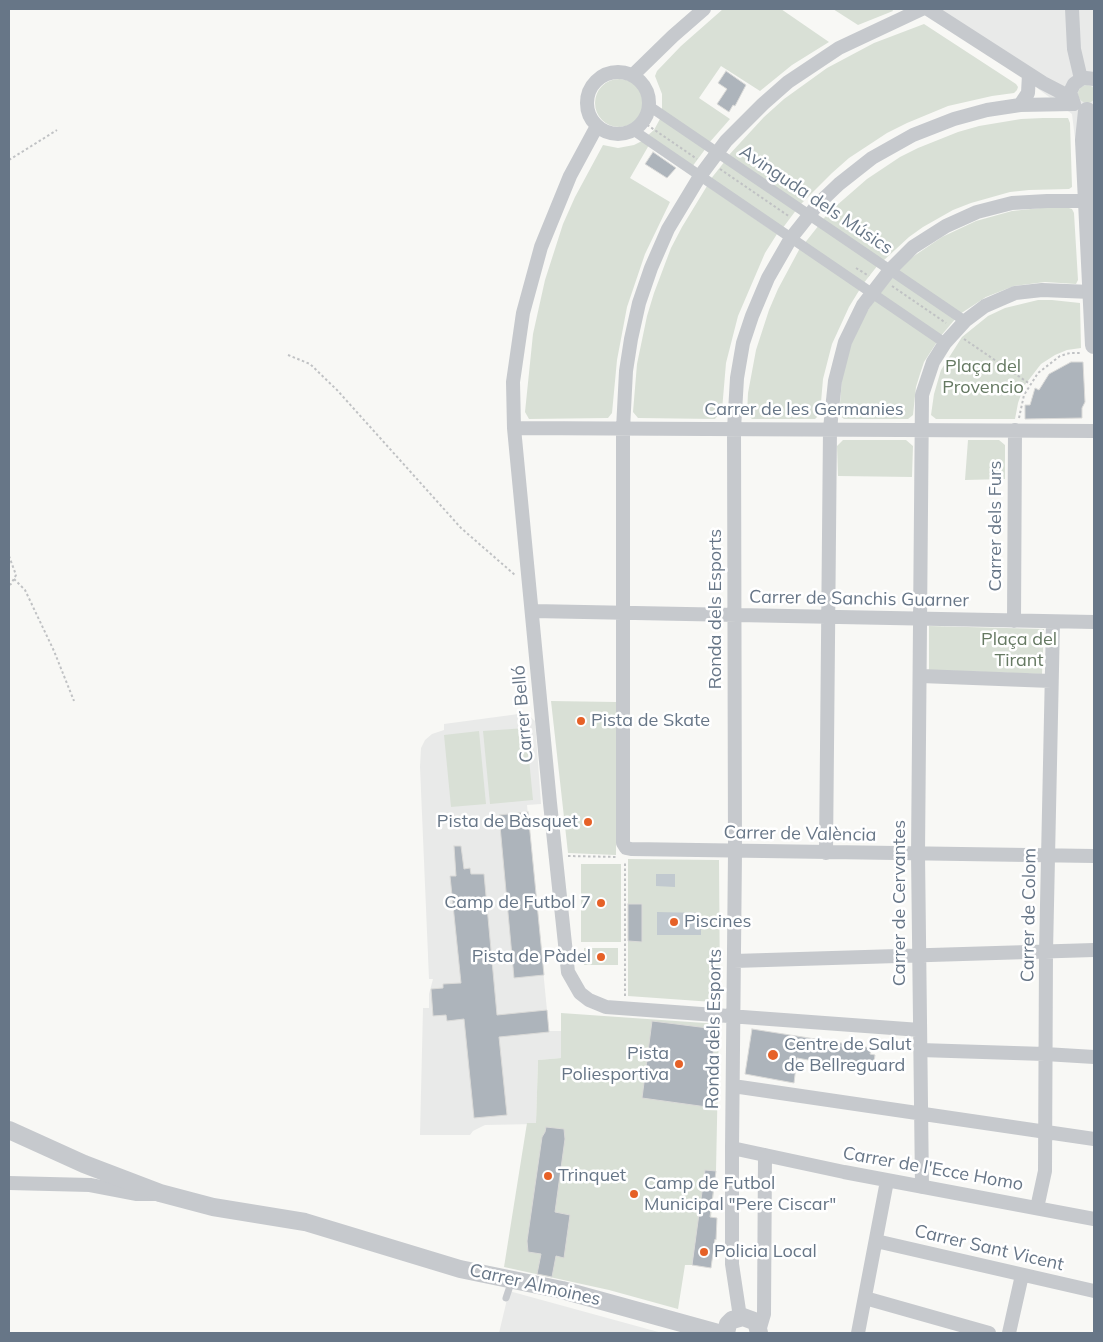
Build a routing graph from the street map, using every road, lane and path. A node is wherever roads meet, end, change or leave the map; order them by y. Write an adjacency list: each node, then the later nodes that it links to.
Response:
1 (704, 9): 6 (street)
2 (922, 9): 15 (street)
3 (928, 9): 5 (street)
4 (1072, 9): 7 (street)
5 (1029, 74): 8 (street); 9 (street)
6 (633, 76): 10 (street); 11 (street)
7 (1087, 79): 9 (street)
8 (1020, 105): 9 (street, Ronda dels Esports); 17 (street, Ronda dels Esports)
9 (1081, 105): 16 (street)
10 (649, 106): 12 (street); 15 (street, Avinguda dels Músics)
11 (597, 126): 12 (street); 27 (street, Carrer Belló)
12 (638, 126): 15 (street, Avinguda dels Músics); 15 (path)
13 (57, 130): 14 (path)
14 (9, 160)
15 (708, 164): 17 (street, Avinguda dels Músics); 17 (path); 18 (street, Avinguda dels Músics); 28 (street)
16 (1087, 201): 19 (street); 21 (street)
17 (805, 220): 18 (street, Ronda dels Esports); 19 (street, Avinguda dels Músics)
18 (791, 238): 20 (street, Avinguda dels Músics); 29 (street, Ronda dels Esports)
19 (886, 275): 20 (street); 22 (street, Avinguda dels Músics); 22 (path)
20 (872, 292): 23 (street, Avinguda dels Músics); 30 (street)
21 (1091, 292): 22 (street); 24 (street)
22 (958, 327): 23 (street); 26 (path)
23 (944, 343): 31 (street)
24 (1091, 349): 26 (path)
25 (288, 355): 36 (path)
26 (1030, 384): 32 (path)
27 (514, 428): 28 (street, Carrer de les Germanies); 36 (street, Carrer Belló)
28 (623, 429): 29 (street, Carrer de les Germanies); 39 (street)
29 (734, 429): 30 (street, Carrer de les Germanies); 40 (street, Ronda dels Esports)
30 (830, 429): 31 (street, Carrer de les Germanies); 41 (street)
31 (921, 430): 32 (street, Carrer de les Germanies); 42 (street, Carrer de Cervantes)
32 (1017, 430): 33 (street, Carrer de les Germanies); 43 (street, Carrer dels Furs)
33 (1094, 431)
34 (9, 556): 35 (path)
35 (14, 579): 37 (path); 48 (path)
36 (530, 584): 38 (street, Carrer Belló)
37 (9, 585)
38 (532, 611): 39 (street, Carrer de Sanchis Guarner); 53 (street, Carrer Belló)
39 (623, 613): 40 (street, Carrer de Sanchis Guarner); 49 (street, Carrer de València)
40 (734, 616): 41 (street, Carrer de Sanchis Guarner); 49 (street, Ronda dels Esports)
41 (828, 618): 42 (street, Carrer de Sanchis Guarner); 50 (street)
42 (921, 619): 43 (street, Carrer de Sanchis Guarner); 46 (street, Carrer de Cervantes)
43 (1014, 621): 44 (street, Carrer de Sanchis Guarner)
44 (1053, 622): 45 (street, Carrer de Sanchis Guarner); 47 (street, Carrer de Colom)
45 (1094, 622)
46 (921, 676): 47 (street); 51 (street, Carrer de Cervantes)
47 (1051, 681): 52 (street, Carrer de Colom)
48 (74, 701)
49 (735, 852): 50 (street, Carrer de València); 58 (street, Ronda dels Esports)
50 (826, 853): 51 (street, Carrer de València)
51 (918, 854): 52 (street, Carrer de València); 57 (street, Carrer de Cervantes)
52 (1049, 855): 54 (street, Carrer de València); 56 (street, Carrer de Colom)
53 (555, 856): 59 (street, Carrer Belló); 59 (path)
54 (1094, 856)
55 (1094, 950): 56 (street)
56 (1046, 952): 57 (street); 63 (street, Carrer de Colom)
57 (920, 955): 58 (street); 61 (street, Carrer de Cervantes)
58 (734, 961): 60 (street, Ronda dels Esports)
59 (626, 1009): 60 (street)
60 (734, 1016): 61 (street); 65 (street, Ronda dels Esports)
61 (920, 1030): 62 (street, Carrer de Cervantes)
62 (920, 1050): 63 (street); 66 (street, Carrer de Cervantes)
63 (1045, 1054): 64 (street); 68 (street, Carrer de Colom)
64 (1094, 1057)
65 (733, 1086): 66 (street); 70 (street, Ronda dels Esports)
66 (921, 1113): 68 (street); 74 (street, Carrer de Cervantes)
67 (9, 1130): 75 (street, Carrer Almoines)
68 (1046, 1132): 69 (street); 76 (street, Carrer de Colom)
69 (1094, 1139)
70 (732, 1148): 71 (street, Carrer de l'Ecce Homo); 84 (street, Ronda dels Esports)
71 (765, 1156): 72 (street, Carrer de l'Ecce Homo); 85 (street)
72 (887, 1180): 74 (street, Carrer de l'Ecce Homo); 78 (street)
73 (9, 1183): 75 (street)
74 (922, 1187): 76 (street, Carrer de l'Ecce Homo)
75 (160, 1193): 80 (street, Carrer Almoines)
76 (1038, 1208): 77 (street, Carrer de l'Ecce Homo)
77 (1094, 1218)
78 (876, 1241): 79 (street, Carrer Sant Vicent); 83 (street)
79 (1022, 1275): 81 (street, Carrer Sant Vicent); 90 (street)
80 (512, 1280): 82 (lane); 86 (street, Carrer Almoines)
81 (1094, 1292)
82 (506, 1298)
83 (865, 1298): 88 (street); 89 (street)
84 (740, 1317): 85 (street); 87 (street)
85 (759, 1332)
86 (718, 1333)
87 (726, 1333)
88 (858, 1333)
89 (989, 1333)
90 (1009, 1333)

